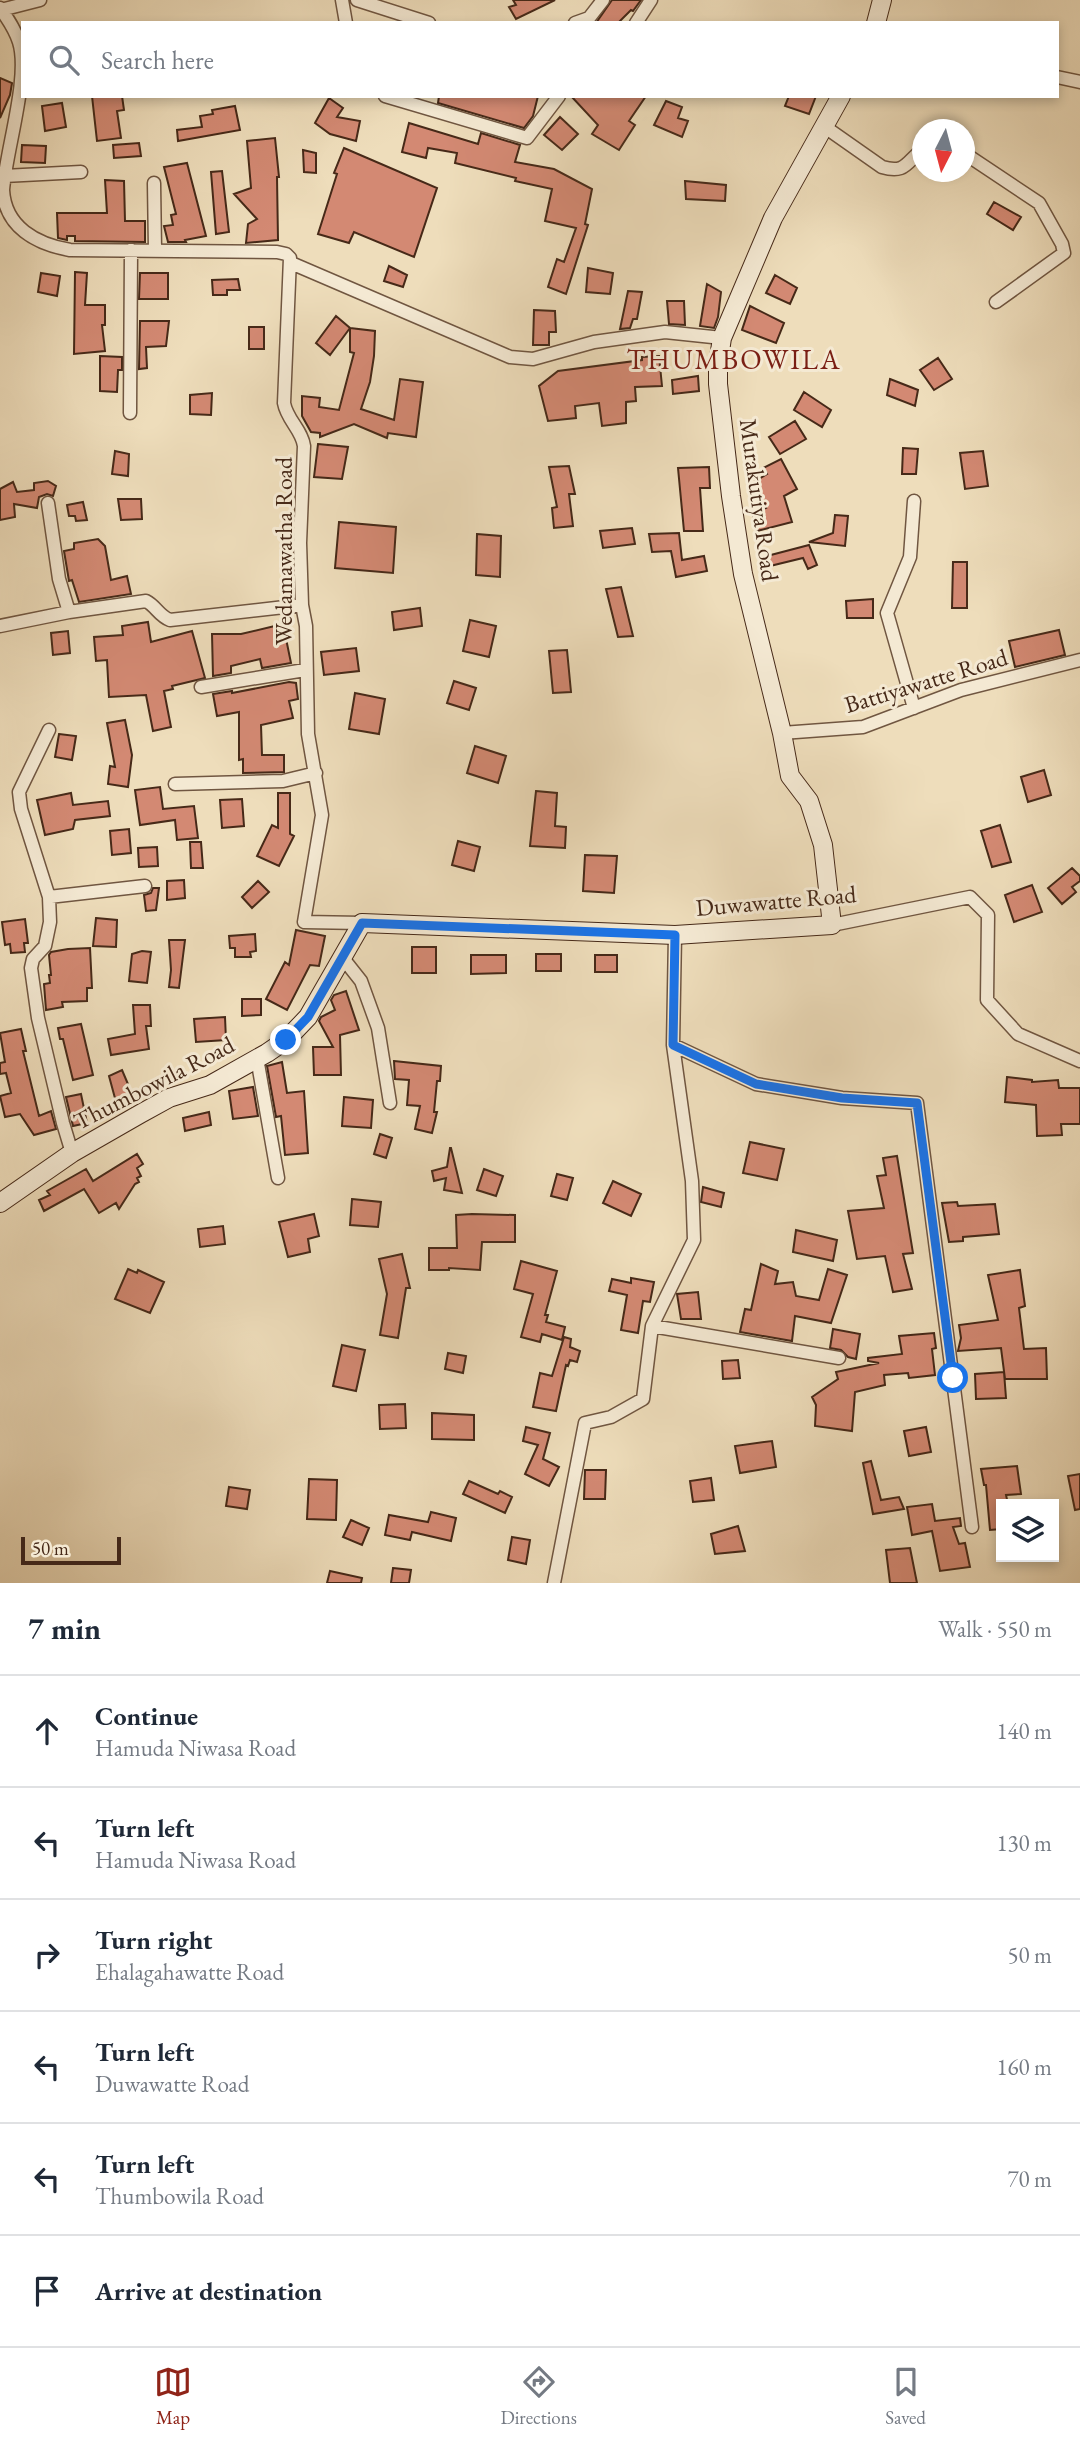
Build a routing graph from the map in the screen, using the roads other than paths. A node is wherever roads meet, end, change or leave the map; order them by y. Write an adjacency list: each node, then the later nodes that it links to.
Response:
1 (40, 0): 7 (street)
2 (342, 0): 8 (street)
3 (357, 0): 9 (street)
4 (603, 0): 10 (street)
5 (651, 0): 11 (street)
6 (882, 0): 12 (street)
7 (1, 9): 13 (street)
8 (346, 21)
9 (423, 21)
10 (581, 21)
11 (637, 21)
12 (877, 21)
13 (21, 54)
14 (1059, 77): 16 (street)
15 (21, 79): 24 (street)
16 (1080, 82)
17 (392, 98): 18 (street)
18 (557, 98)
19 (840, 98): 20 (street, Murakutiya Road)
20 (825, 127): 22 (street); 31 (street, Murakutiya Road)
21 (975, 160): 30 (street)
22 (912, 161)
23 (81, 172): 24 (street)
24 (4, 176): 26 (street)
25 (154, 184): 28 (street)
26 (4, 218): 27 (street)
27 (131, 250): 28 (street); 32 (street)
28 (155, 250): 29 (street)
29 (291, 263): 31 (street); 35 (street, Wedamawatha Road)
30 (996, 302)
31 (722, 338): 43 (street, Murakutiya Road)
32 (130, 413)
33 (914, 501): 41 (street)
34 (48, 503): 36 (street)
35 (302, 605): 36 (street); 39 (street, Wedamawatha Road)
36 (69, 612): 37 (street)
37 (0, 626)
38 (1080, 660): 41 (street, Battiyawatte Road)
39 (305, 670): 40 (street); 44 (street, Wedamawatha Road)
40 (201, 687)
41 (914, 708): 43 (street, Battiyawatte Road)
42 (49, 730): 47 (street)
43 (782, 733): 49 (street, Murakutiya Road)
44 (316, 773): 45 (street); 48 (street, Wedamawatha Road)
45 (175, 784)
46 (145, 886): 47 (street)
47 (49, 897): 56 (street)
48 (362, 923): 50 (street, Duwawatte Road); 51 (street, Thumbowila Road)
49 (832, 925): 50 (street, Duwawatte Road); 54 (street, Duwawatte Road)
50 (675, 935): 52 (street)
51 (342, 957): 53 (street, Thumbowila Road); 55 (street)
52 (673, 1045): 59 (street); 61 (street)
53 (257, 1059): 56 (street, Thumbowila Road); 57 (street)
54 (1080, 1061)
55 (390, 1103)
56 (72, 1153): 58 (street, Thumbowila Road)
57 (278, 1178)
58 (0, 1203)
59 (652, 1326): 60 (street); 62 (street)
60 (839, 1358)
61 (972, 1527)
62 (554, 1583)

